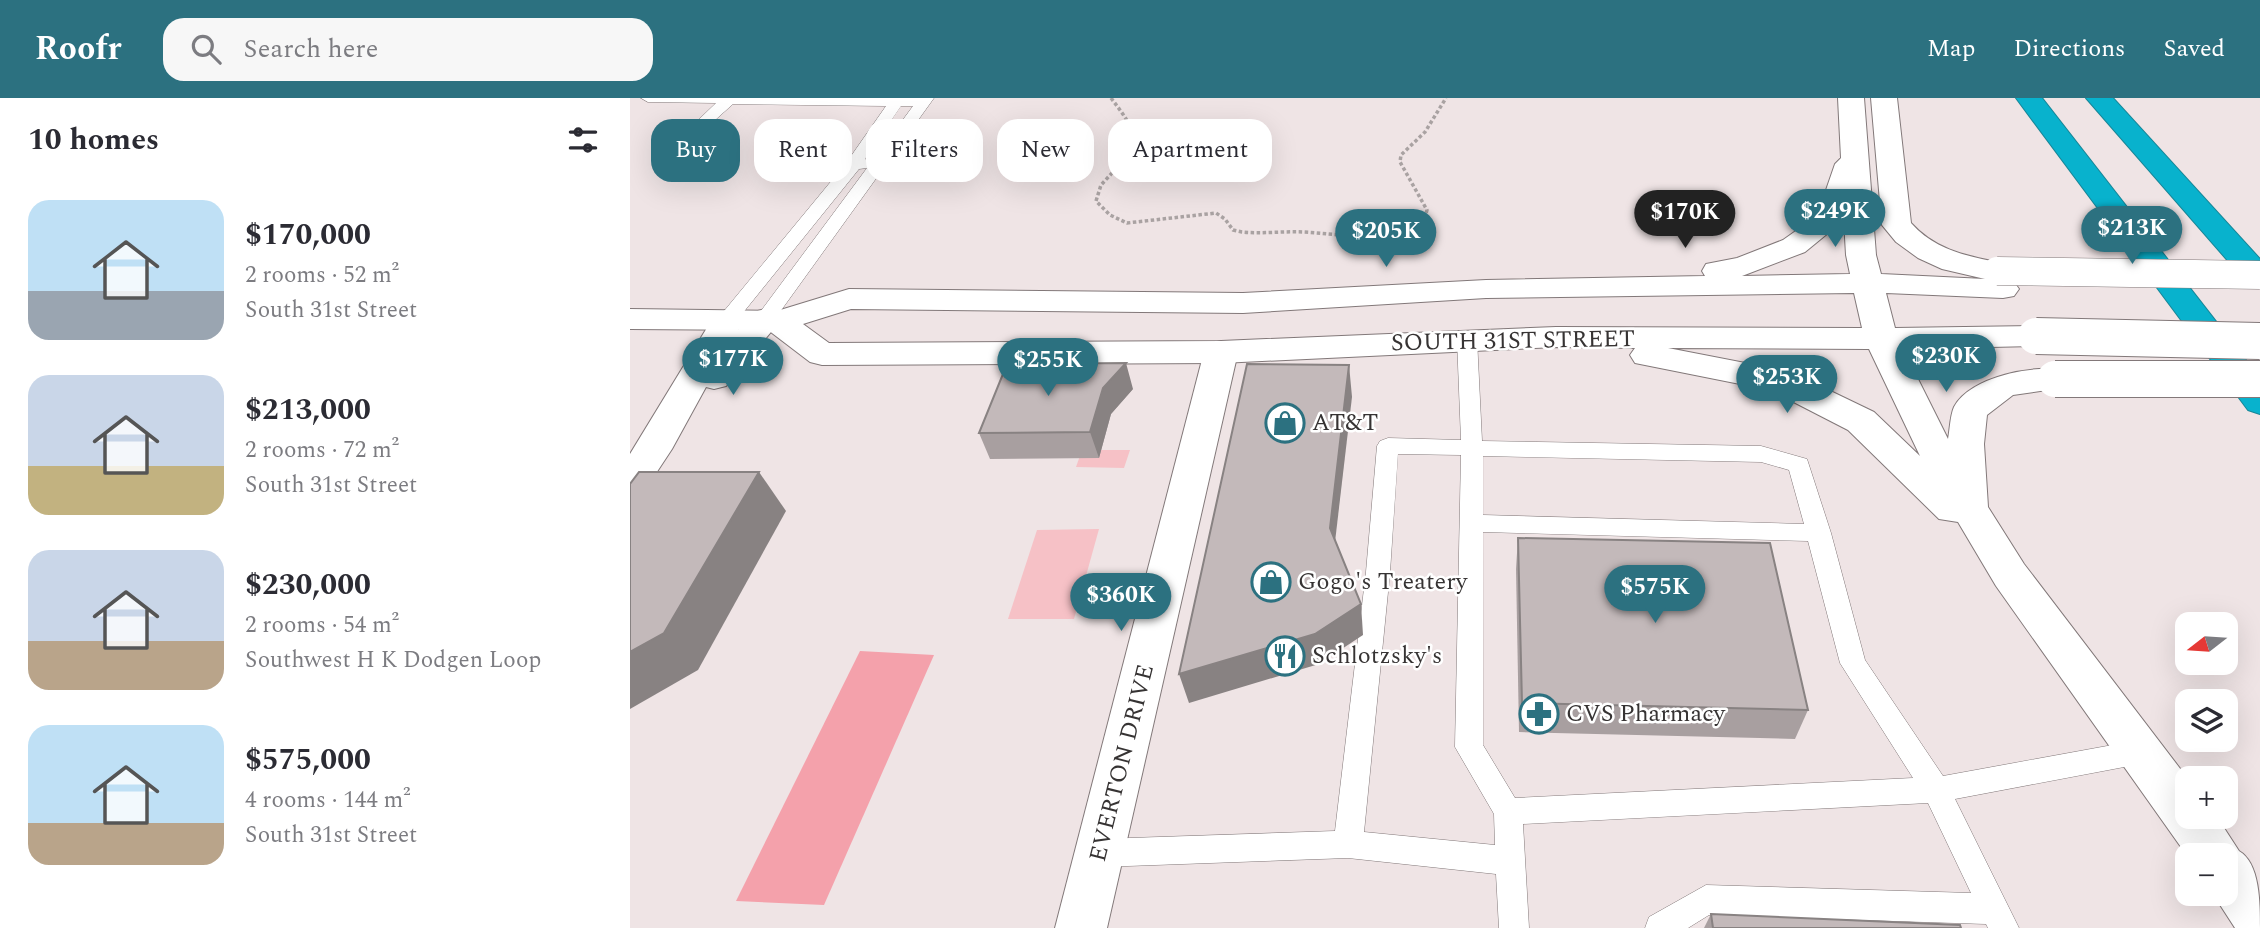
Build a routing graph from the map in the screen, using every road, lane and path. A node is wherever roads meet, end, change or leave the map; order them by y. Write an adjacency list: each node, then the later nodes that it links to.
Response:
1 (648, 98): 10 (lane)
2 (1111, 98): 3 (path)
3 (1446, 98)
4 (1851, 98): 15 (main road)
5 (1884, 98): 21 (main road)
6 (2029, 98): 35 (highway)
7 (2048, 98): 33 (highway)
8 (2099, 98): 20 (highway)
9 (2126, 98): 19 (highway)
10 (730, 99): 11 (lane); 13 (lane)
11 (898, 100): 12 (lane); 16 (lane)
12 (926, 100): 14 (lane)
13 (708, 119)
14 (912, 119)
15 (1854, 149): 22 (main road); 23 (main road)
16 (854, 164): 17 (lane); 26 (lane)
17 (866, 164)
18 (867, 182): 27 (lane)
19 (2260, 247)
20 (2260, 276): 21 (main road, bridge)
21 (2000, 280): 22 (main road, SOUTH 31ST STREET); 24 (main road, SOUTH 31ST STREET)
22 (1866, 283): 23 (main road, SOUTH 31ST STREET); 30 (main road)
23 (1486, 289): 27 (main road, SOUTH 31ST STREET)
24 (2260, 295)
25 (630, 318): 26 (main road, SOUTH 31ST STREET)
26 (727, 320): 27 (main road, SOUTH 31ST STREET); 36 (main road)
27 (771, 320): 32 (main road, SOUTH 31ST STREET); 36 (main road)
28 (1556, 337): 29 (main road, SOUTH 31ST STREET); 30 (main road, SOUTH 31ST STREET); 42 (main road)
29 (1467, 339): 32 (main road, SOUTH 31ST STREET); 37 (lane)
30 (1881, 339): 31 (main road, SOUTH 31ST STREET, bridge); 39 (main road)
31 (2260, 341)
32 (1222, 352): 48 (main road, EVERTON DRIVE)
33 (2260, 361)
34 (2260, 379): 39 (main road, bridge)
35 (2260, 402)
36 (659, 440): 38 (main road)
37 (1472, 448): 40 (lane); 41 (lane); 47 (lane)
38 (630, 483)
39 (1970, 510): 42 (main road)
40 (1473, 523): 41 (lane); 46 (lane)
41 (1819, 534): 44 (lane)
42 (1993, 548): 43 (main road)
43 (2140, 752): 44 (lane); 45 (main road)
44 (1936, 790): 46 (lane); 51 (lane)
45 (2175, 799)
46 (1508, 812): 49 (lane)
47 (1348, 844): 48 (lane); 49 (lane)
48 (1100, 853): 53 (main road, EVERTON DRIVE)
49 (1511, 861): 54 (lane)
50 (2238, 888): 52 (main road)
51 (1999, 919): 55 (lane)
52 (2260, 921)
53 (1081, 928)
54 (1514, 928)
55 (1660, 928)

